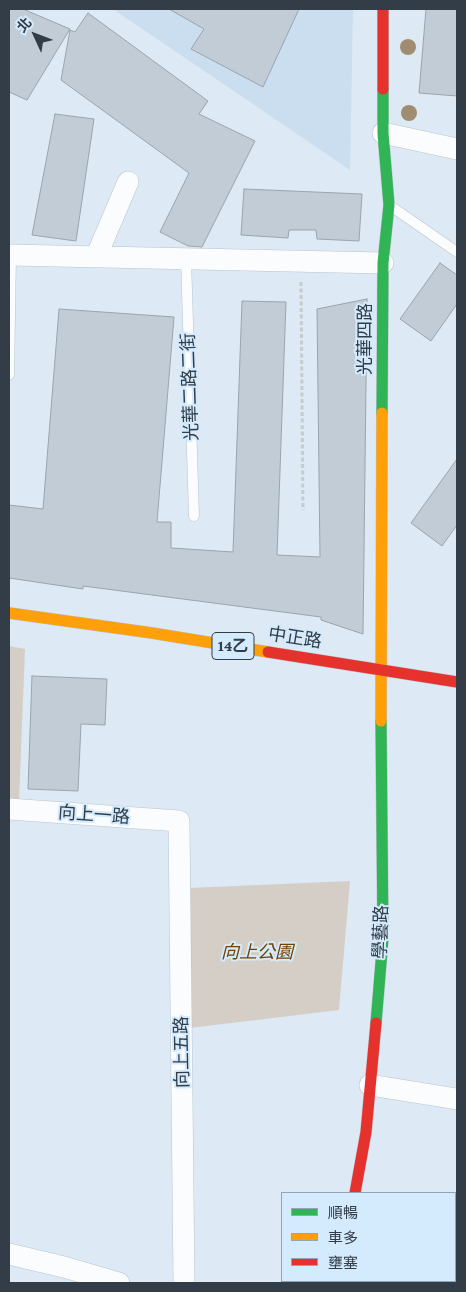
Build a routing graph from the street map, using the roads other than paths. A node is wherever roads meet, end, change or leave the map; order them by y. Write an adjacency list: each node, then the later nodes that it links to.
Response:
1 (383, 9): 2 (street, 光華四路)
2 (383, 134): 3 (street); 5 (street, 光華四路)
3 (457, 149)
4 (128, 182): 8 (street)
5 (389, 205): 6 (lane); 10 (street, 光華四路)
6 (457, 252)
7 (10, 255): 8 (street); 11 (lane)
8 (96, 256): 9 (street)
9 (186, 259): 10 (street); 12 (lane, 光華二路二街)
10 (383, 263): 14 (street, 光華四路)
11 (9, 375)
12 (194, 516)
13 (9, 613): 14 (street, 中正路 / 14乙)
14 (380, 670): 15 (street, 中正路 / 14乙); 18 (street, 學藝路)
15 (457, 682)
16 (9, 809): 17 (street, 向上一路)
17 (179, 821): 23 (street, 向上五路)
18 (370, 1085): 19 (street); 20 (street, 學藝路)
19 (457, 1099)
20 (355, 1192)
21 (9, 1254): 22 (street)
22 (120, 1283)
23 (184, 1283)

